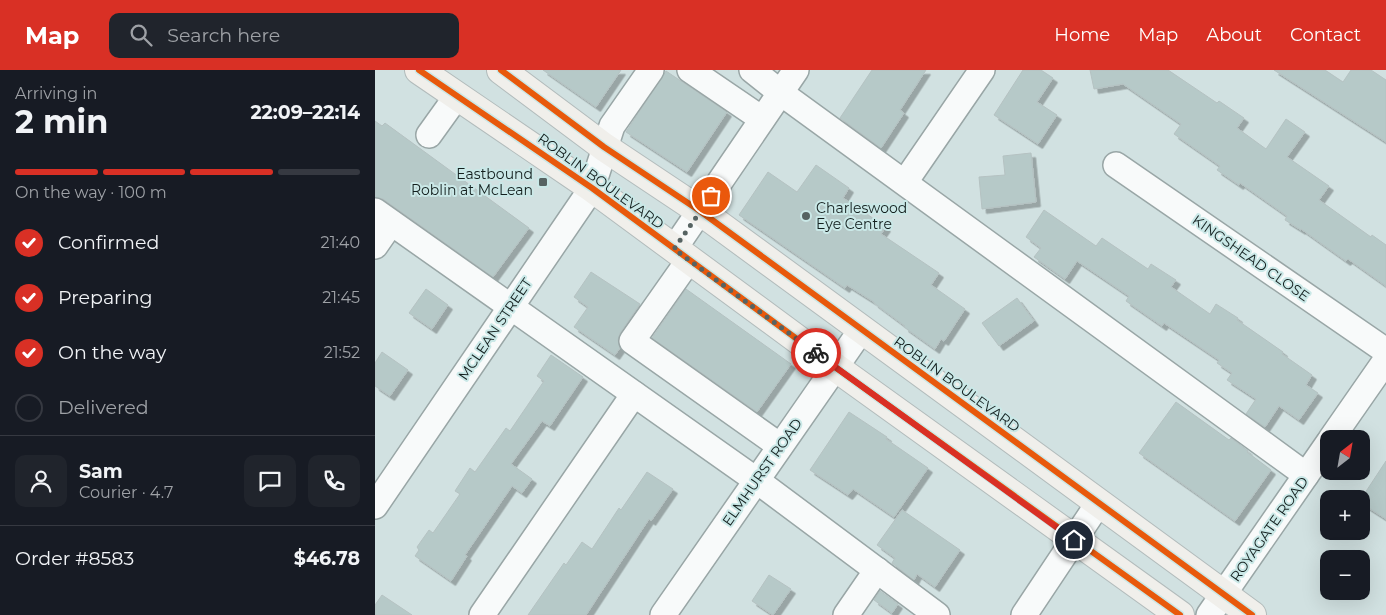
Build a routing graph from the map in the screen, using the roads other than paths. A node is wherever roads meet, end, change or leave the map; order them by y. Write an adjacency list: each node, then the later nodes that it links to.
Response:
1 (419, 70): 9 (main road, ROBLIN BOULEVARD)
2 (501, 70): 12 (main road, ROBLIN BOULEVARD)
3 (651, 70): 12 (street, MCLEAN STREET)
4 (690, 70): 10 (street)
5 (752, 70): 8 (street)
6 (796, 70): 8 (street)
7 (982, 70): 14 (street)
8 (781, 92): 10 (street); 14 (street)
9 (457, 96): 11 (street); 15 (main road, ROBLIN BOULEVARD)
10 (762, 119): 16 (street)
11 (429, 135)
12 (604, 147): 15 (street, MCLEAN STREET); 16 (main road, ROBLIN BOULEVARD)
13 (1116, 165): 22 (street, KINGSHEAD CLOSE)
14 (905, 182): 29 (street)
15 (592, 188): 19 (main road, ROBLIN BOULEVARD); 20 (street, MCLEAN STREET)
16 (701, 210): 19 (street); 21 (main road, ROBLIN BOULEVARD)
17 (383, 217): 18 (street); 20 (street)
18 (375, 246)
19 (682, 255): 24 (main road, ROBLIN BOULEVARD); 27 (street)
20 (510, 308): 25 (street); 32 (street, MCLEAN STREET)
21 (862, 329): 24 (street, ELMHURST ROAD); 31 (main road, ROBLIN BOULEVARD)
22 (1386, 351)
23 (1386, 360): 26 (street)
24 (835, 367): 27 (street, ELMHURST ROAD); 33 (main road, ROBLIN BOULEVARD)
25 (634, 394): 30 (street); 36 (street)
26 (1337, 430)
27 (780, 446): 30 (street, ELMHURST ROAD)
28 (1320, 455): 29 (street, ROYAGATE ROAD)
29 (1306, 475): 35 (street, ROYAGATE ROAD)
30 (756, 480): 34 (street); 37 (street, ELMHURST ROAD)
31 (1098, 504): 33 (street); 35 (main road, ROBLIN BOULEVARD)
32 (375, 506)
33 (1074, 540): 40 (street); 41 (main road, ROBLIN BOULEVARD)
34 (877, 570): 38 (street); 39 (street)
35 (1216, 605): 42 (main road, ROBLIN BOULEVARD)
36 (482, 615)
37 (663, 615)
38 (846, 615)
39 (937, 615)
40 (1024, 615)
41 (1180, 615)
42 (1252, 615)

